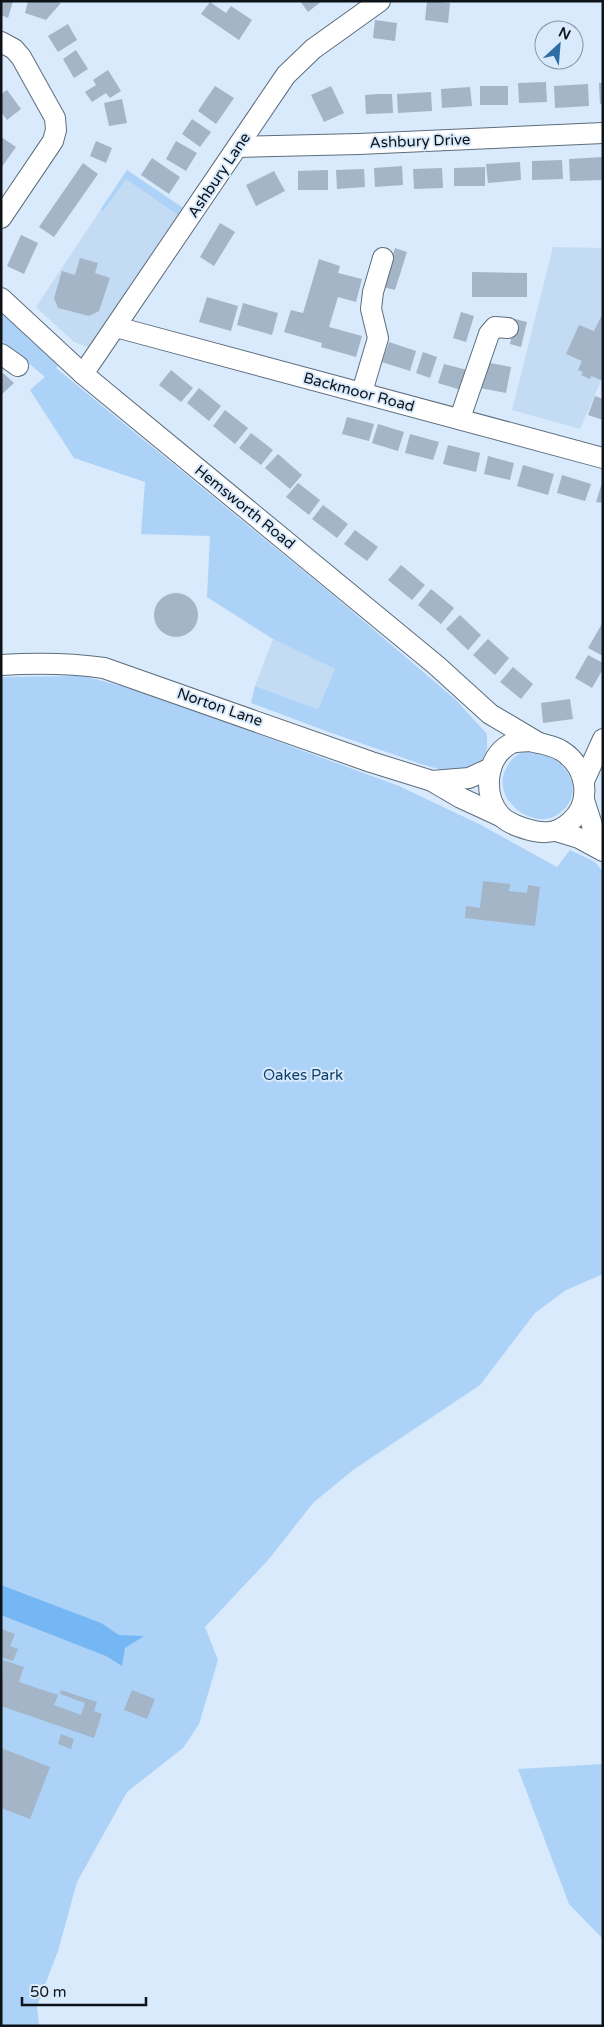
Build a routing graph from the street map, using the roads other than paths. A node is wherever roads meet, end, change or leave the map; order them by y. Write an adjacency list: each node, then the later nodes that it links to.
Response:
1 (380, 1): 4 (street, Ashbury Lane)
2 (1, 42): 5 (street)
3 (603, 134): 4 (street, Ashbury Drive)
4 (238, 147): 8 (street, Ashbury Lane)
5 (1, 218)
6 (383, 258): 13 (street)
7 (1, 298): 12 (street, Hemsworth Road)
8 (116, 327): 12 (street, Ashbury Lane); 13 (street, Backmoor Road)
9 (508, 328): 14 (street)
10 (1, 354): 11 (street)
11 (18, 366)
12 (83, 374): 17 (street, Hemsworth Road)
13 (362, 392): 14 (street, Backmoor Road)
14 (460, 418): 15 (street, Backmoor Road)
15 (603, 458)
16 (1, 664): 22 (street, Norton Lane)
17 (490, 714): 19 (street, Hemsworth Road); 21 (street)
18 (602, 740): 20 (street); 23 (street)
19 (538, 742): 20 (street); 21 (street)
20 (561, 750): 23 (street)
21 (494, 762): 22 (street, Norton Lane); 24 (street)
22 (432, 781): 24 (street, Norton Lane)
23 (584, 790): 25 (street); 26 (street)
24 (500, 816): 25 (street)
25 (556, 831): 26 (street)
26 (603, 850)

